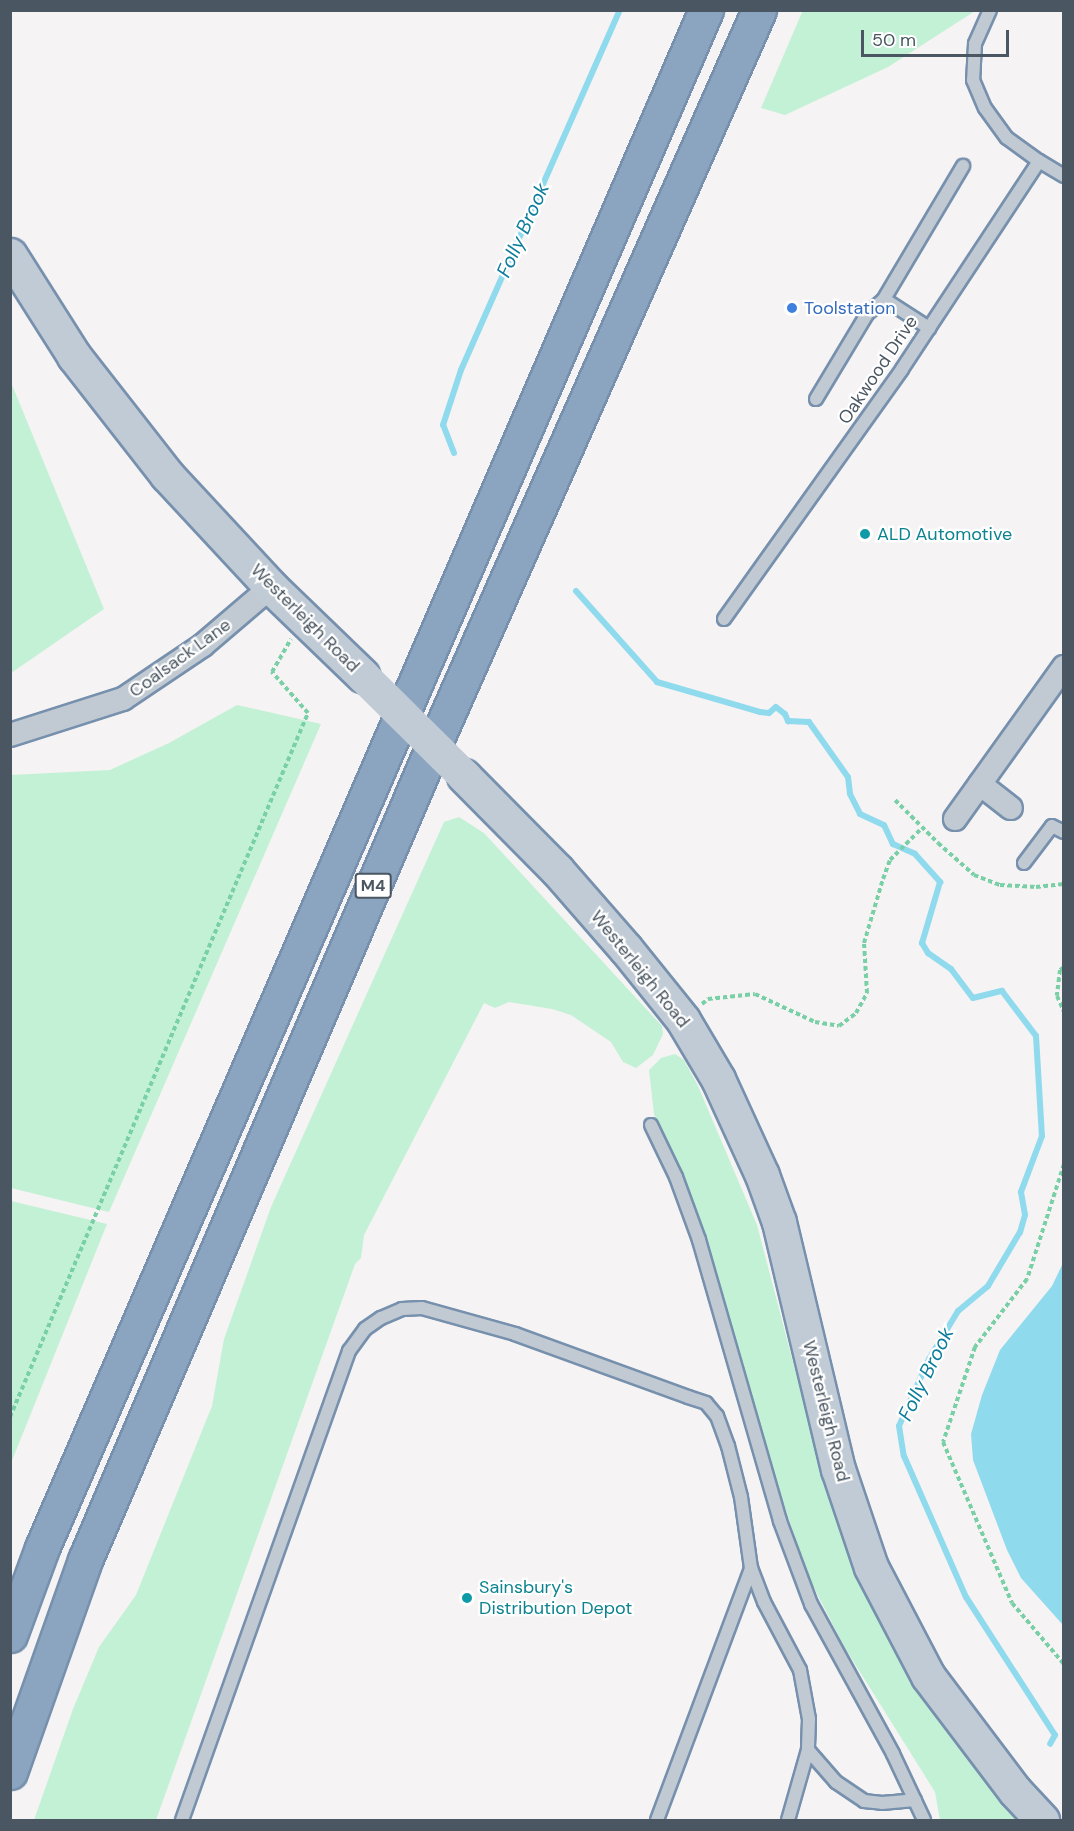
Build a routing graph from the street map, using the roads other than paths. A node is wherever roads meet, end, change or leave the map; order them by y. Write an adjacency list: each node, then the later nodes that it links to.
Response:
1 (706, 10): 22 (highway, M4)
2 (759, 10): 24 (highway, M4)
3 (990, 10): 4 (lane)
4 (1039, 161): 6 (lane); 9 (lane, Oakwood Drive)
5 (963, 166): 8 (lane)
6 (1064, 176)
7 (10, 255): 11 (street, Westerleigh Road)
8 (884, 299): 9 (lane); 10 (lane)
9 (929, 327): 12 (lane, Oakwood Drive)
10 (816, 399)
11 (271, 586): 14 (street, Coalsack Lane); 30 (street, Westerleigh Road, bridge)
12 (724, 619)
13 (1064, 667): 15 (street)
14 (10, 735)
15 (980, 784): 16 (street); 17 (street)
16 (1011, 808)
17 (950, 827)
18 (1064, 832): 19 (lane)
19 (1024, 863)
20 (651, 1125): 25 (lane)
21 (751, 1568): 23 (lane); 26 (lane); 27 (lane)
22 (10, 1635)
23 (808, 1750): 25 (lane); 28 (lane)
24 (10, 1772)
25 (915, 1800): 29 (lane)
26 (182, 1821)
27 (657, 1821)
28 (788, 1821)
29 (924, 1821)
30 (1042, 1821)

